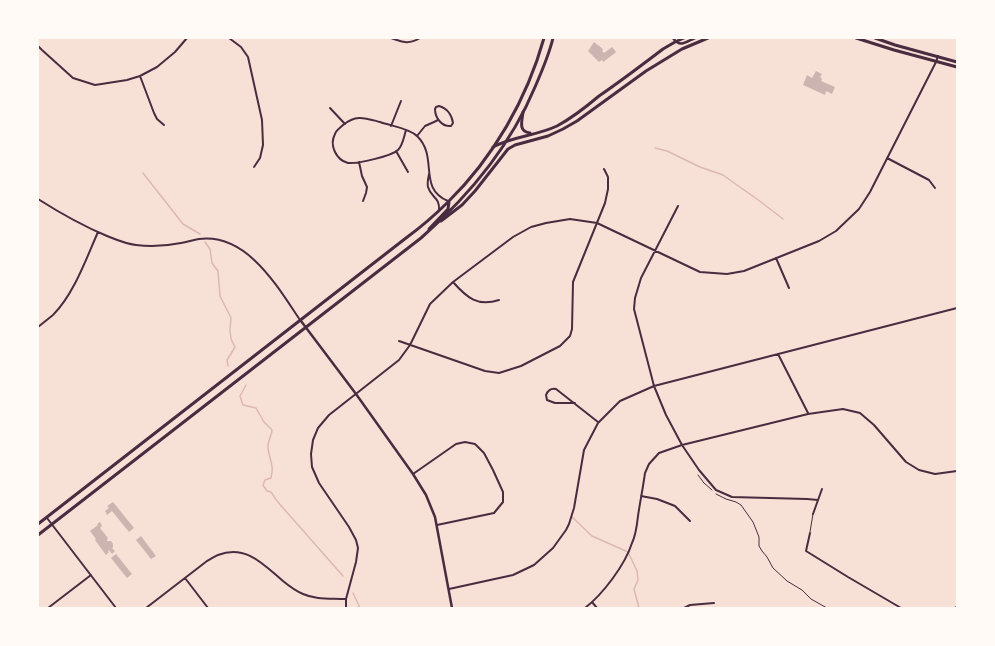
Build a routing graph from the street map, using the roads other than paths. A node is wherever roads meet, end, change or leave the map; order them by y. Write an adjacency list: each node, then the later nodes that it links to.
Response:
1 (187, 38): 19 (street)
2 (229, 38): 35 (street)
3 (391, 38): 4 (street)
4 (420, 38)
5 (544, 38): 31 (main road)
6 (553, 38): 22 (main road)
7 (673, 38): 13 (street)
8 (684, 38): 13 (main road)
9 (695, 38): 13 (street)
10 (708, 38): 45 (main road)
11 (856, 38): 16 (main road)
12 (875, 38): 15 (main road)
13 (675, 42): 28 (main road)
14 (38, 46): 19 (street)
15 (938, 56): 16 (street); 17 (main road)
16 (936, 62): 18 (main road); 33 (street)
17 (957, 62)
18 (957, 67)
19 (140, 76): 25 (street)
20 (401, 101): 26 (street)
21 (330, 108): 24 (street)
22 (523, 112): 28 (main road); 30 (main road)
23 (438, 120): 23 (street); 29 (street)
24 (345, 124): 26 (street); 34 (street)
25 (164, 125)
26 (391, 126): 27 (street)
27 (406, 130): 29 (street); 32 (street)
28 (542, 132): 30 (main road)
29 (417, 136): 38 (street)
30 (508, 141): 31 (main road); 45 (main road)
31 (493, 148): 42 (main road)
32 (396, 151): 34 (street); 37 (street)
33 (887, 158): 39 (street); 50 (street)
34 (359, 162): 41 (street)
35 (254, 168)
36 (604, 169): 46 (street)
37 (408, 172)
38 (429, 173): 42 (street); 44 (street)
39 (935, 188)
40 (38, 199): 47 (street)
41 (363, 200)
42 (449, 202): 44 (main road); 48 (main road)
43 (678, 206): 49 (street)
44 (439, 211): 55 (main road)
45 (438, 223): 48 (main road)
46 (597, 224): 49 (street); 51 (street); 59 (street)
47 (98, 232): 55 (street); 56 (street)
48 (421, 238): 57 (main road)
49 (655, 251): 50 (street); 61 (street)
50 (776, 258): 52 (street)
51 (453, 282): 53 (street); 59 (street)
52 (788, 288)
53 (499, 300)
54 (957, 308): 60 (street)
55 (301, 321): 57 (street); 73 (main road)
56 (38, 327)
57 (306, 327): 62 (street); 76 (main road)
58 (399, 341): 59 (street)
59 (410, 345): 62 (street)
60 (778, 354): 61 (street); 64 (street)
61 (654, 386): 65 (street); 66 (street)
62 (356, 394): 68 (street); 83 (street)
63 (575, 403): 63 (street); 65 (street)
64 (808, 414): 66 (street); 67 (street)
65 (598, 422): 82 (street)
66 (682, 445): 70 (street); 71 (street)
67 (957, 471)
68 (413, 474): 77 (street); 77 (street)
69 (822, 489): 71 (street)
70 (641, 496): 74 (street); 84 (street)
71 (818, 500): 72 (street)
72 (813, 514): 78 (lane)
73 (46, 518): 75 (main road); 76 (street)
74 (690, 521)
75 (38, 524)
76 (52, 524): 79 (main road); 80 (street)
77 (437, 525): 82 (street)
78 (810, 533): 95 (street)
79 (38, 535)
80 (91, 576): 86 (street); 87 (street)
81 (185, 578): 83 (street); 88 (street); 89 (street)
82 (449, 589): 91 (street)
83 (346, 599): 90 (street)
84 (592, 602): 92 (street); 93 (street)
85 (714, 603): 94 (street)
86 (48, 608)
87 (116, 608)
88 (146, 608)
89 (208, 608)
90 (346, 608)
91 (452, 608)
92 (585, 608)
93 (597, 608)
94 (684, 608)
95 (901, 608)

